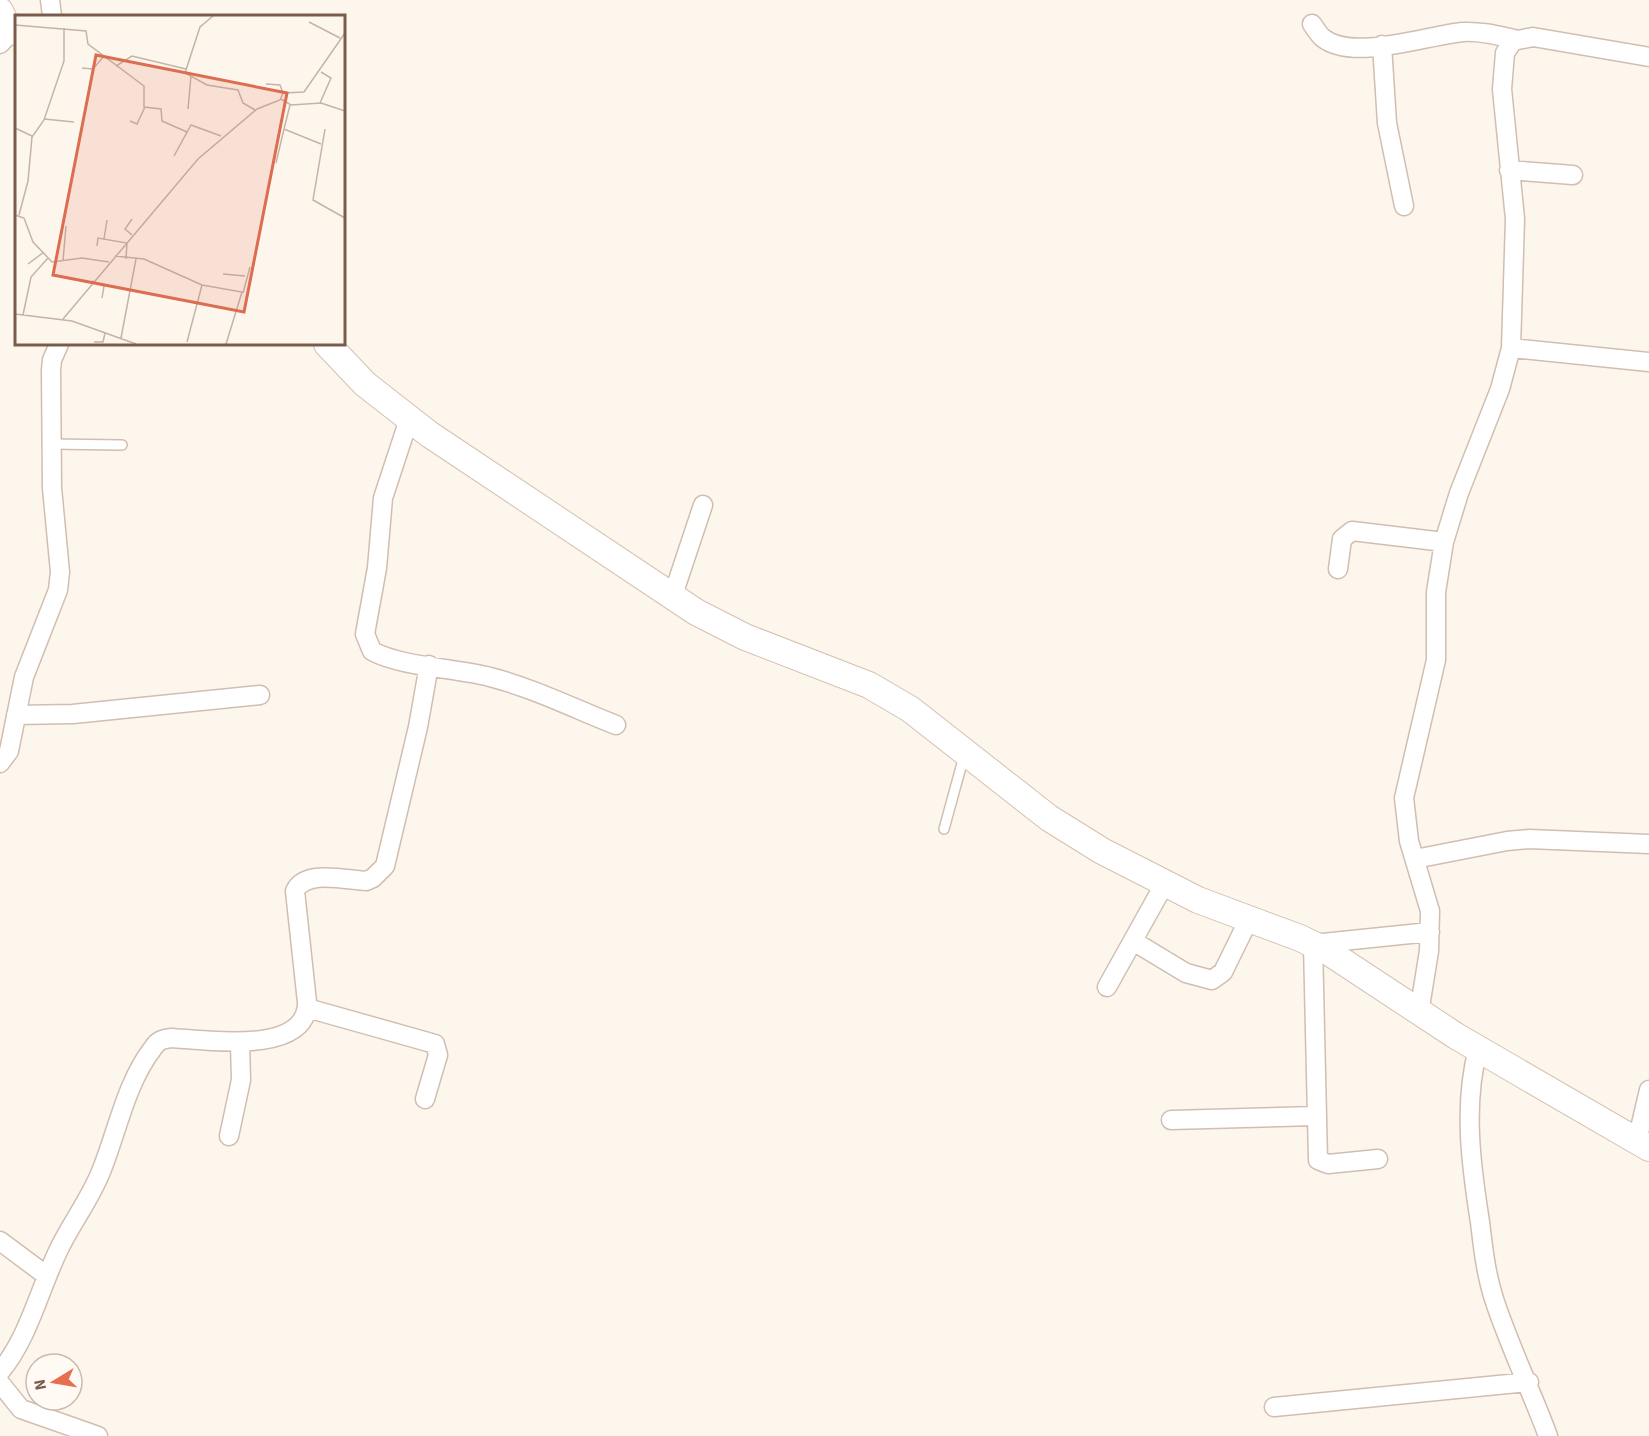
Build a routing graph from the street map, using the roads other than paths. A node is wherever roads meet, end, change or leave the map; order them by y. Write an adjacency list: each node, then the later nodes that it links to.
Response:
1 (50, 0): 2 (street)
2 (52, 15)
3 (1312, 24): 5 (street)
4 (1518, 40): 5 (street); 6 (street); 7 (street)
5 (1382, 45): 9 (street)
6 (1649, 57)
7 (1509, 171): 8 (street); 12 (street)
8 (1574, 175)
9 (1404, 206)
10 (59, 345): 15 (street)
11 (328, 345): 14 (street)
12 (1511, 348): 13 (street); 18 (street)
13 (1649, 362)
14 (409, 419): 20 (street); 21 (street)
15 (51, 444): 16 (lane); 23 (street)
16 (122, 445)
17 (703, 505): 20 (street)
18 (1444, 542): 19 (street); 29 (street)
19 (1338, 569)
20 (672, 598): 25 (street)
21 (429, 665): 24 (street); 36 (street)
22 (260, 695): 23 (street)
23 (16, 715): 26 (street)
24 (616, 725)
25 (966, 752): 27 (lane); 30 (street)
26 (0, 764)
27 (944, 829)
28 (1649, 844): 29 (street)
29 (1415, 859): 32 (street)
30 (1165, 883): 31 (street); 33 (street)
31 (1249, 919): 33 (street); 34 (street)
32 (1430, 932): 34 (street); 37 (street)
33 (1133, 941): 35 (street)
34 (1313, 944): 37 (street); 42 (street)
35 (1107, 987)
36 (307, 1008): 38 (street); 41 (street)
37 (1419, 1013): 39 (street)
38 (240, 1043): 44 (street); 48 (street)
39 (1478, 1049): 45 (street); 50 (street)
40 (1649, 1090): 45 (street)
41 (425, 1099)
42 (1316, 1116): 43 (street); 46 (street)
43 (1171, 1120)
44 (229, 1136)
45 (1643, 1145)
46 (1378, 1159)
47 (0, 1241): 48 (street)
48 (47, 1276): 49 (street)
49 (0, 1372)
50 (1528, 1382): 52 (street); 54 (street)
51 (0, 1383): 53 (street)
52 (1274, 1407)
53 (98, 1436)
54 (1548, 1436)

